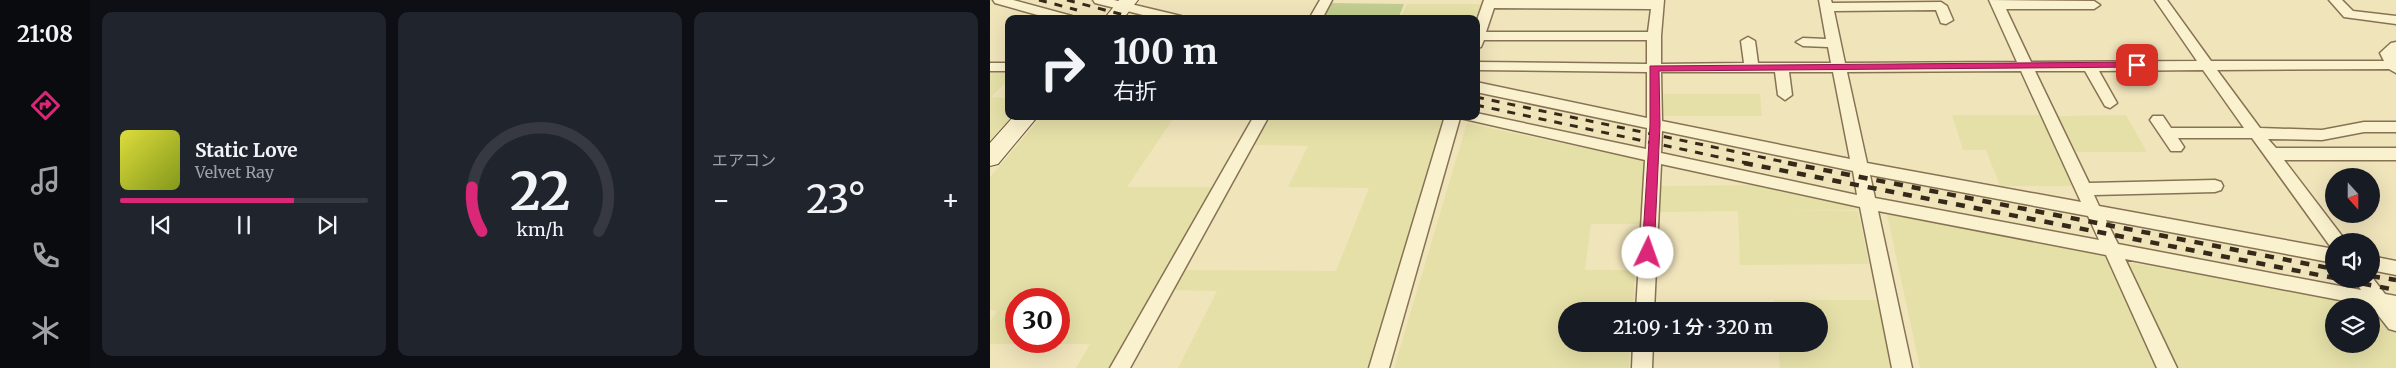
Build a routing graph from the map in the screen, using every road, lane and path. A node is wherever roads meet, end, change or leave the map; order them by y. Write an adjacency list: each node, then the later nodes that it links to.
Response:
1 (999, 0): 12 (street)
2 (1099, 0): 11 (street)
3 (1326, 0): 14 (street)
4 (2161, 0): 26 (street)
5 (2335, 0): 16 (street)
6 (1489, 2): 7 (street); 17 (street)
7 (1658, 3): 18 (street)
8 (1996, 3): 10 (street); 29 (street)
9 (1825, 4): 15 (street); 22 (street)
10 (2094, 5)
11 (1122, 8): 13 (street)
12 (1053, 15)
13 (1156, 15)
14 (1317, 15)
15 (1946, 20)
16 (2396, 20)
17 (1480, 33)
18 (1654, 36): 19 (street); 35 (street)
19 (1480, 40)
20 (1748, 41): 32 (street)
21 (1803, 42): 22 (street)
22 (1834, 43): 28 (street)
23 (2396, 46): 30 (street)
24 (2095, 52): 25 (street)
25 (2096, 65): 26 (street); 29 (street); 38 (street)
26 (2205, 65): 30 (street); 46 (street)
27 (1480, 66): 35 (street)
28 (1840, 66): 29 (street); 33 (street); 53 (street)
29 (2026, 66): 55 (street)
30 (2395, 66)
31 (1005, 67): 34 (street)
32 (1751, 67): 33 (street); 35 (street)
33 (1781, 67): 37 (street)
34 (990, 68)
35 (1654, 68): 44 (street)
36 (1480, 88): 44 (street)
37 (1785, 95)
38 (2110, 103)
39 (1480, 119): 51 (street)
40 (1023, 120): 52 (street)
41 (1260, 120): 68 (street)
42 (1452, 120): 69 (street)
43 (2158, 120): 47 (street)
44 (1655, 125): 51 (street); 53 (street)
45 (2396, 127): 46 (street)
46 (2255, 132): 47 (street); 49 (street)
47 (2166, 133): 48 (street)
48 (2176, 147)
49 (2274, 154): 50 (street); 58 (street)
50 (2396, 154)
51 (1653, 156): 56 (street); 64 (street)
52 (990, 158)
53 (1860, 167): 56 (street); 57 (street)
54 (2215, 186): 55 (street)
55 (2083, 189): 57 (street)
56 (1868, 203): 59 (street); 71 (street)
57 (2093, 211): 59 (street); 60 (street)
58 (2330, 233)
59 (2110, 249): 65 (street); 72 (street)
60 (2325, 254)
61 (2380, 265): 62 (street)
62 (2396, 268)
63 (2373, 288): 65 (street)
64 (1645, 302)
65 (2388, 302): 66 (street)
66 (2396, 323)
67 (1643, 352): 70 (street)
68 (1120, 368)
69 (1378, 368)
70 (1642, 368)
71 (1902, 368)
72 (2167, 368)

